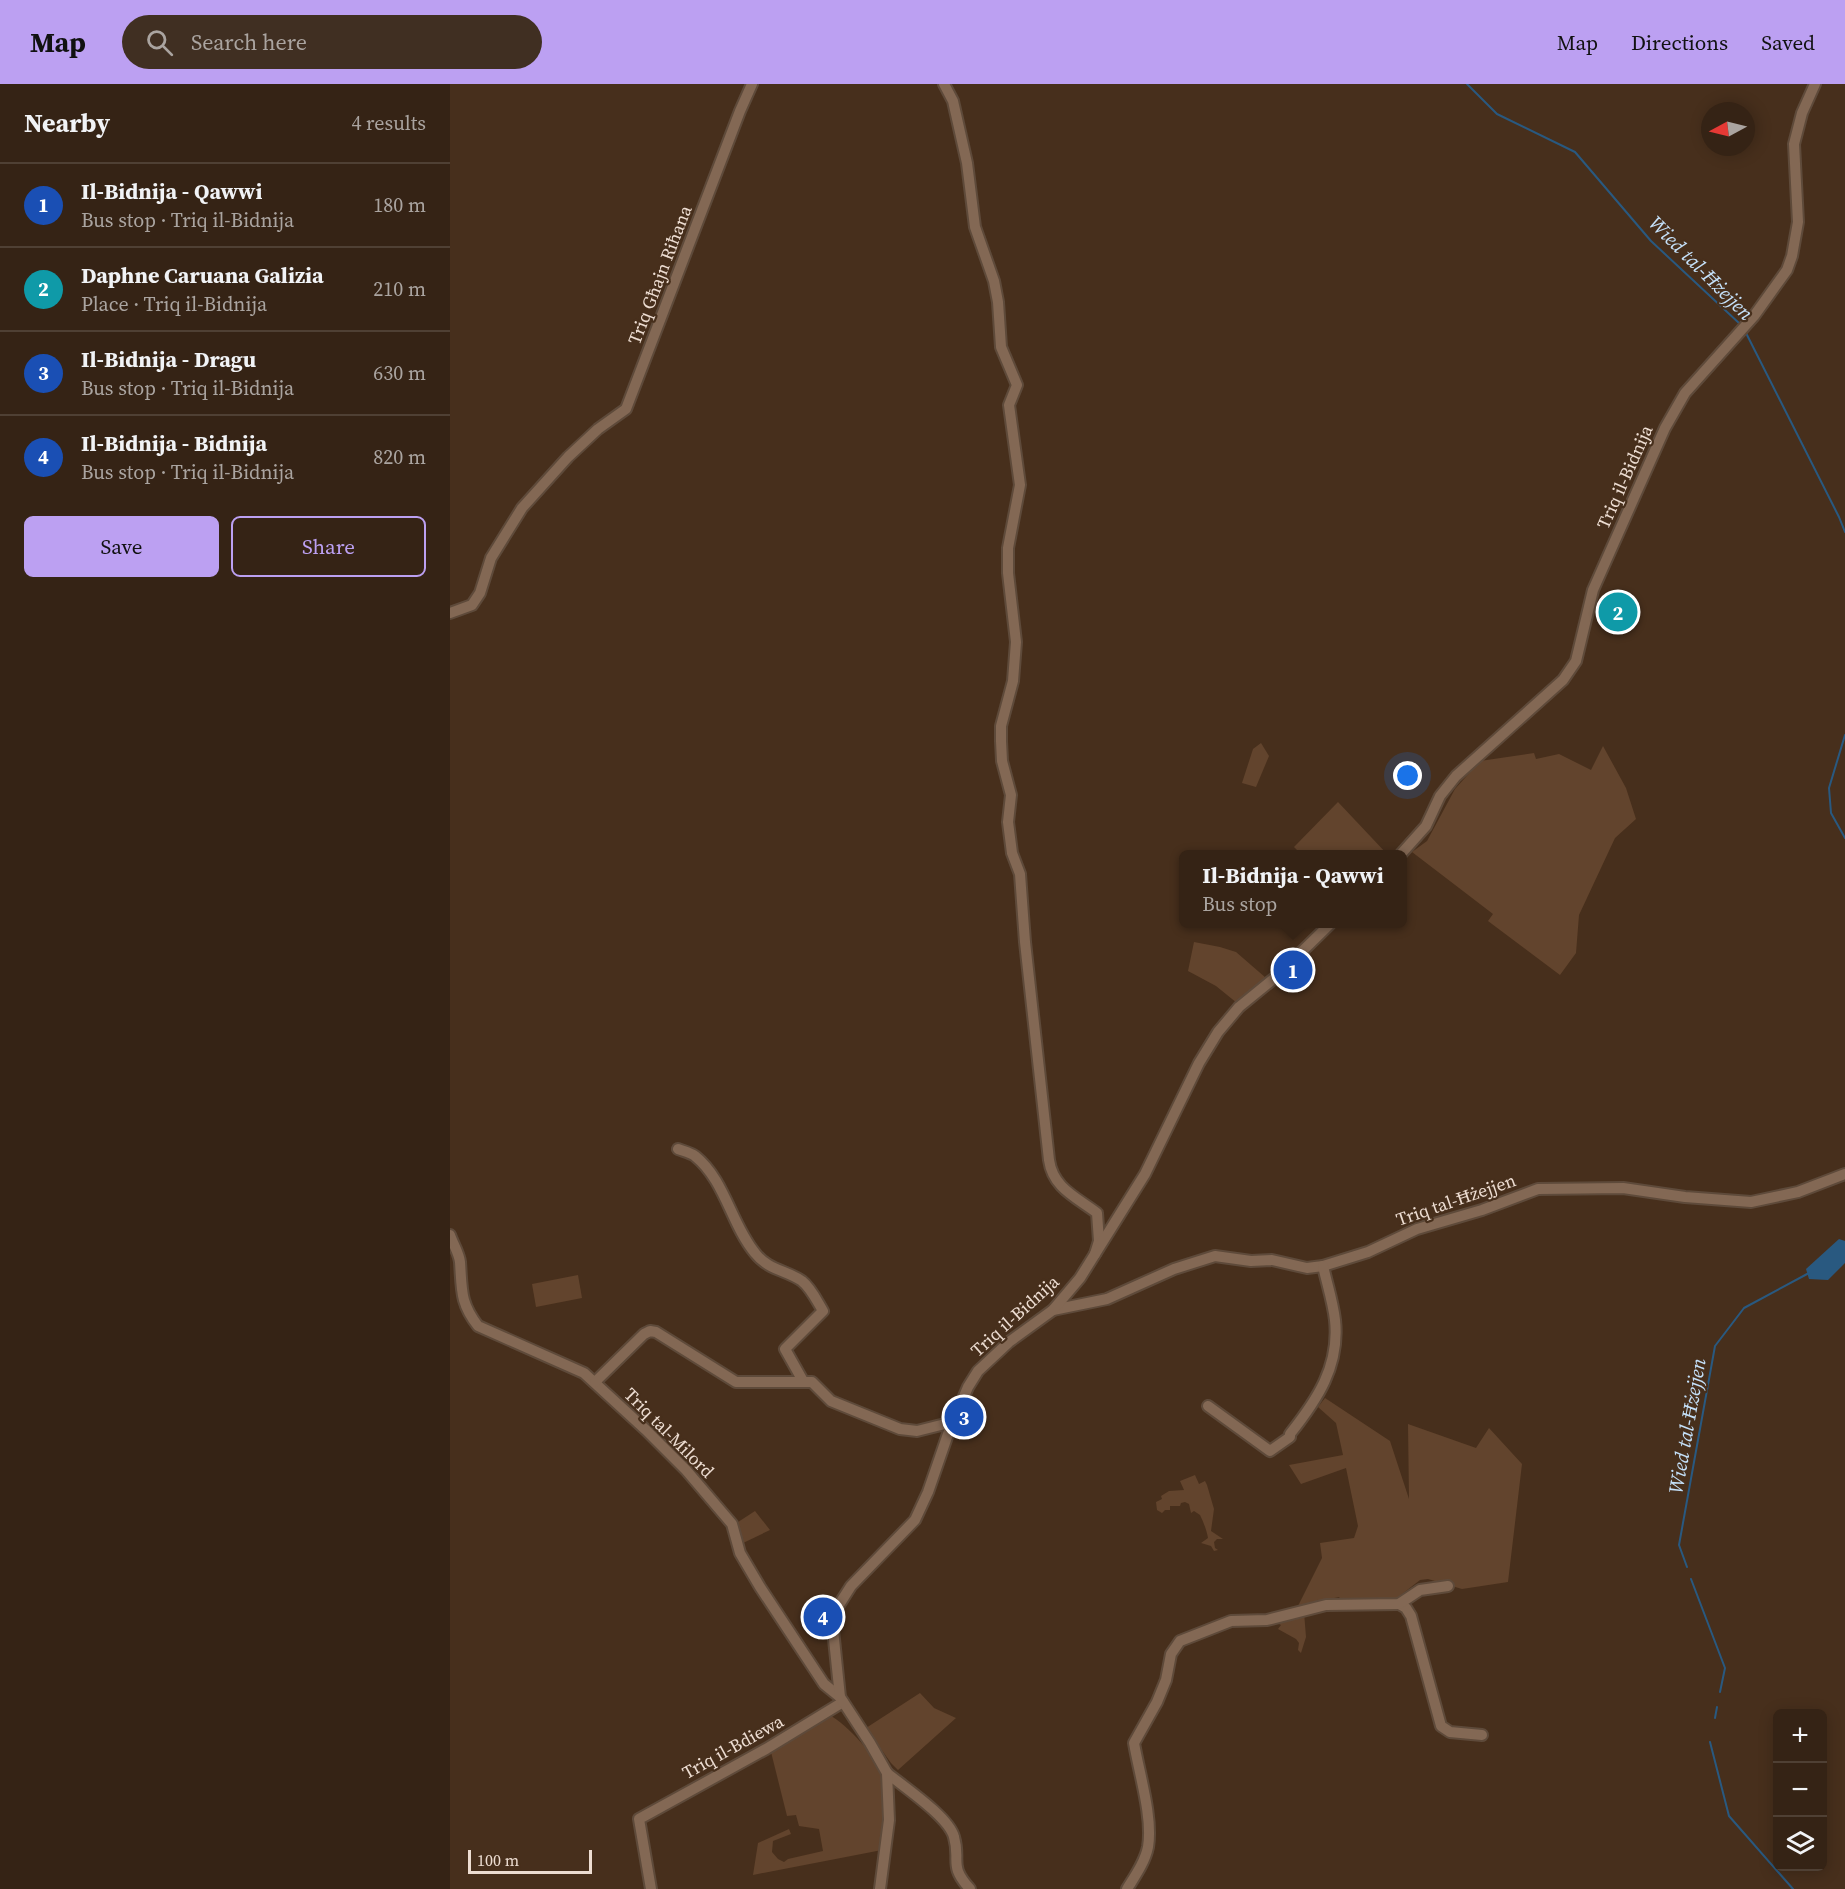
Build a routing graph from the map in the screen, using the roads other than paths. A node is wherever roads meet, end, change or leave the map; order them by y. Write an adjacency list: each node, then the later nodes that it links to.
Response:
1 (752, 84): 4 (street, Triq Għajn Riħana)
2 (944, 84): 10 (street)
3 (1815, 84): 5 (street, Triq il-Bidnija)
4 (450, 613)
5 (1405, 850)
6 (1326, 928): 10 (street, Triq il-Bidnija)
7 (678, 1149): 14 (street)
8 (1845, 1174): 11 (street, Triq tal-Ħżejjen)
9 (450, 1235): 12 (street, Triq tal-Milord)
10 (1095, 1254): 13 (street, Triq il-Bidnija)
11 (1323, 1266): 13 (street, Triq tal-Ħżejjen); 16 (street)
12 (455, 1294): 15 (street, Triq tal-Milord)
13 (1053, 1310): 17 (street, Triq il-Bidnija)
14 (803, 1382): 15 (street); 17 (street)
15 (595, 1383): 20 (street, Triq tal-Milord)
16 (1208, 1406)
17 (953, 1422): 20 (street, Triq il-Bidnija)
18 (1448, 1586): 19 (street)
19 (1399, 1604): 21 (street); 26 (street)
20 (842, 1700): 22 (street, Triq tal-Milord); 23 (street, Triq il-Bdiewa)
21 (1482, 1735)
22 (887, 1773): 24 (street); 25 (street)
23 (651, 1889)
24 (880, 1889)
25 (970, 1889)
26 (1127, 1889)

